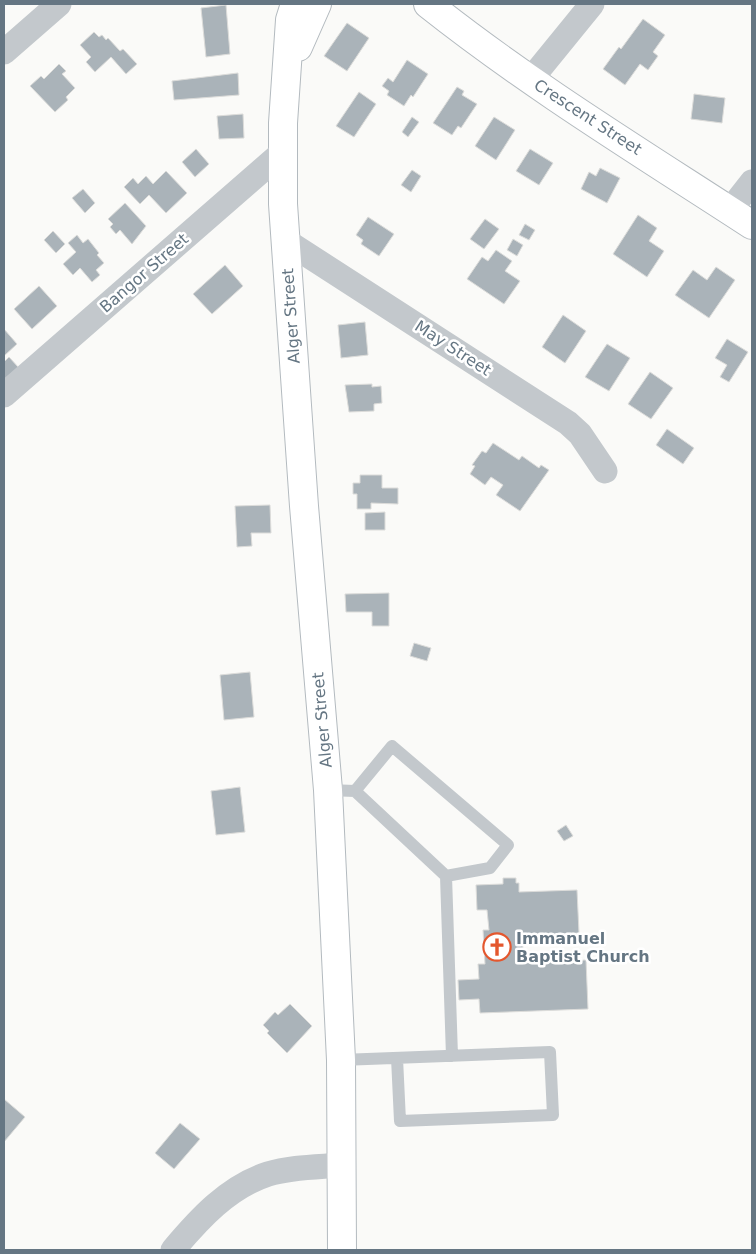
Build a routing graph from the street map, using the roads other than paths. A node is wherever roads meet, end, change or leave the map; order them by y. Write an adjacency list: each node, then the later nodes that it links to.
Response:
1 (59, 4): 7 (street)
2 (279, 4): 8 (main road)
3 (295, 4): 8 (main road, Alger Street)
4 (317, 4): 8 (main road, Alger Street)
5 (428, 4): 9 (main road, Crescent Street)
6 (592, 4): 9 (street)
7 (4, 52)
8 (287, 79): 10 (main road, Alger Street)
9 (531, 79): 12 (main road, Crescent Street)
10 (284, 151): 14 (main road, Alger Street); 15 (street, Bangor Street)
11 (752, 182): 12 (street)
12 (730, 210): 13 (main road, Crescent Street)
13 (752, 225)
14 (286, 241): 16 (street, May Street); 17 (main road, Alger Street)
15 (4, 395)
16 (605, 471)
17 (341, 791): 18 (lane); 18 (lane); 21 (main road, Alger Street)
18 (446, 876): 19 (lane)
19 (452, 1056): 20 (lane); 20 (lane)
20 (397, 1058): 21 (lane)
21 (341, 1060): 22 (main road, Alger Street)
22 (341, 1165): 23 (street); 24 (main road, Alger Street)
23 (172, 1250)
24 (342, 1250)

